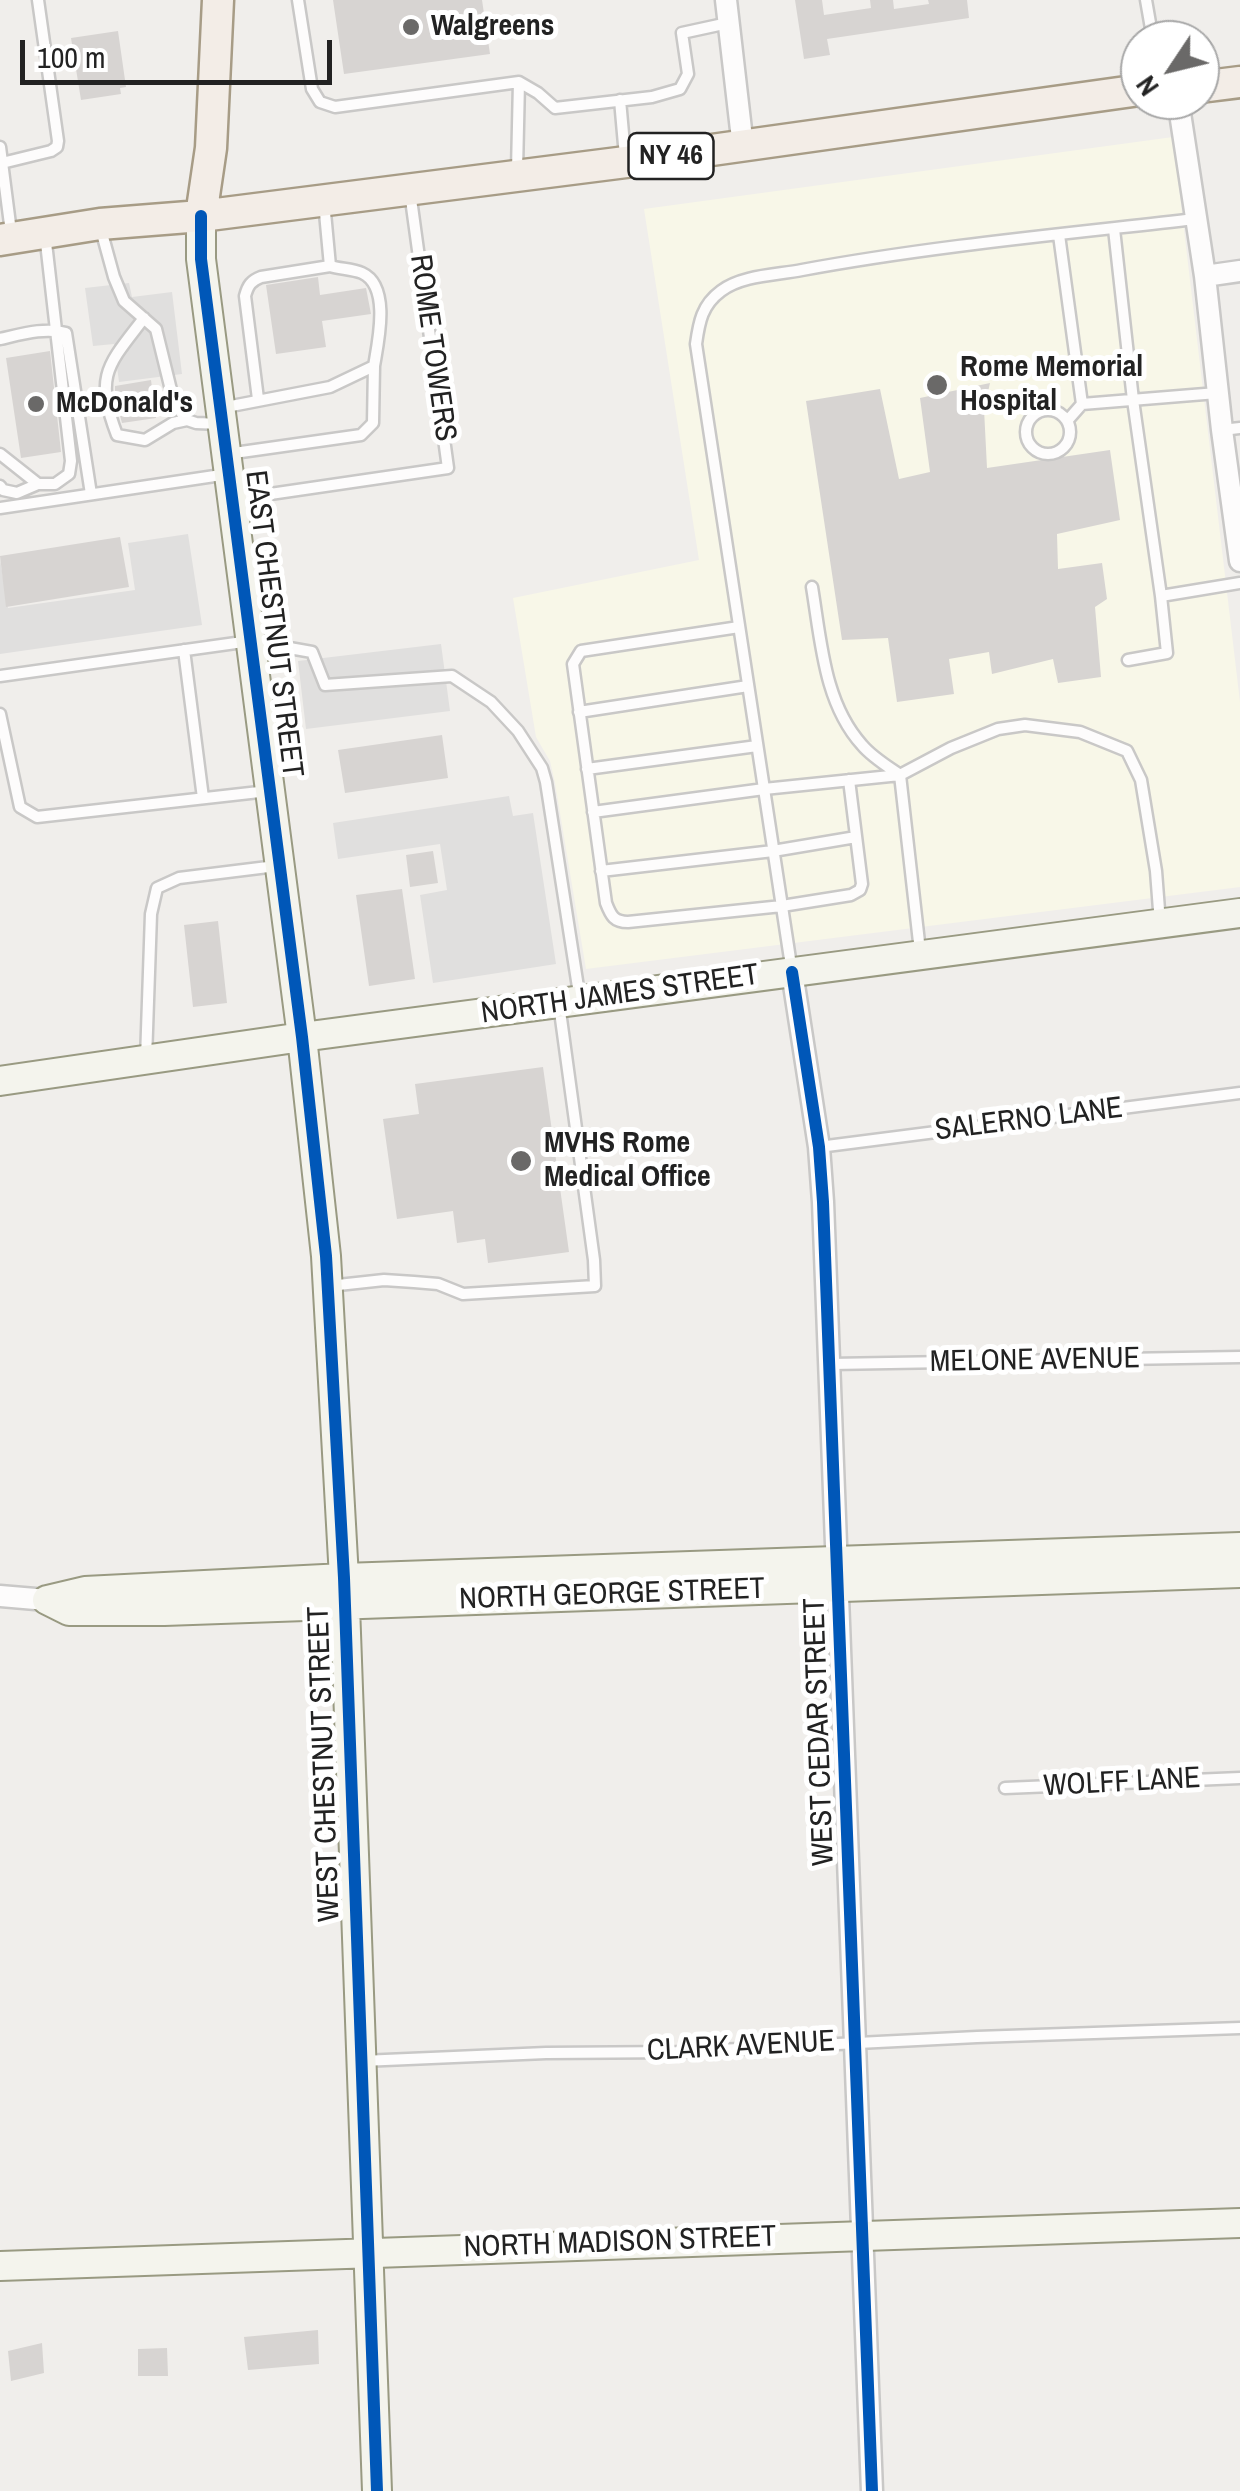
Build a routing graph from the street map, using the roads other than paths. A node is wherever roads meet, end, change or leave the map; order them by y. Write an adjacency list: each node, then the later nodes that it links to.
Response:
1 (38, 0): 13 (lane)
2 (218, 0): 17 (main road, EAST CHESTNUT STREET)
3 (298, 0): 6 (lane)
4 (726, 0): 5 (street)
5 (728, 23): 8 (lane); 11 (street)
6 (519, 82): 8 (lane); 14 (lane)
7 (1120, 93): 11 (main road, NY 46)
8 (620, 100): 12 (lane)
9 (1181, 120): 18 (street)
10 (0, 147): 13 (lane)
11 (744, 147): 12 (main road, NY 46)
12 (626, 162): 14 (main road, NY 46)
13 (2, 163): 23 (lane)
14 (517, 176): 15 (main road, NY 46)
15 (410, 190): 16 (main road, NY 46); 40 (lane, ROME TOWERS)
16 (324, 201): 17 (main road, NY 46); 24 (lane)
17 (201, 216): 19 (main road, NY 46); 35 (street, EAST CHESTNUT STREET)
18 (1196, 219): 20 (lane); 26 (street)
19 (100, 224): 21 (main road, NY 46); 27 (lane)
20 (1114, 228): 22 (lane); 33 (lane)
21 (44, 233): 23 (main road, NY 46); 28 (lane)
22 (1059, 235): 34 (lane); 49 (lane)
23 (6, 239)
24 (330, 266): 30 (lane); 32 (lane)
25 (1240, 271): 26 (street)
26 (1205, 276): 31 (street)
27 (144, 318): 36 (lane); 36 (lane)
28 (54, 330): 29 (lane); 41 (lane); 43 (lane)
29 (0, 338)
30 (374, 366): 32 (lane); 40 (lane)
31 (1218, 393): 33 (lane); 38 (street)
32 (258, 399): 35 (lane)
33 (1133, 400): 34 (lane); 48 (lane)
34 (1082, 404): 37 (lane)
35 (221, 416): 36 (lane); 40 (street, EAST CHESTNUT STREET)
36 (186, 420)
37 (1067, 421): 37 (lane)
38 (1231, 429): 45 (street)
39 (0, 454): 41 (lane)
40 (229, 476): 43 (lane); 50 (street, EAST CHESTNUT STREET)
41 (38, 484): 42 (lane)
42 (0, 486)
43 (91, 494): 44 (lane)
44 (0, 508)
45 (1240, 561)
46 (1240, 583): 48 (lane)
47 (812, 587): 59 (lane)
48 (1161, 596): 52 (lane)
49 (739, 627): 54 (lane); 55 (lane)
50 (250, 641): 51 (lane); 62 (street, EAST CHESTNUT STREET); 74 (lane)
51 (184, 650): 53 (lane); 63 (lane)
52 (1128, 660)
53 (0, 676)
54 (748, 686): 55 (lane); 57 (lane)
55 (579, 712): 58 (lane)
56 (0, 714): 63 (lane)
57 (757, 746): 58 (lane); 61 (lane)
58 (587, 769): 64 (lane)
59 (900, 775): 60 (lane); 71 (lane); 72 (lane)
60 (849, 780): 61 (lane); 65 (lane)
61 (764, 789): 64 (lane); 66 (lane)
62 (269, 791): 63 (lane); 67 (street, EAST CHESTNUT STREET)
63 (203, 798)
64 (593, 812): 68 (lane)
65 (856, 837): 66 (lane); 69 (lane)
66 (773, 851): 68 (lane); 69 (lane)
67 (278, 865): 75 (street, EAST CHESTNUT STREET); 76 (lane)
68 (601, 871): 69 (lane)
69 (782, 906): 73 (lane)
70 (1240, 913): 71 (street, NORTH JAMES STREET)
71 (1160, 924): 72 (street, NORTH JAMES STREET)
72 (920, 956): 73 (street, NORTH JAMES STREET)
73 (792, 972): 74 (street, NORTH JAMES STREET); 79 (street, WEST CEDAR STREET)
74 (569, 1002): 75 (street, NORTH JAMES STREET); 80 (lane)
75 (302, 1037): 76 (street, NORTH JAMES STREET); 80 (street, WEST CHESTNUT STREET)
76 (146, 1060): 77 (street, NORTH JAMES STREET)
77 (0, 1080)
78 (1240, 1093): 79 (lane, SALERNO LANE)
79 (819, 1147): 82 (street, WEST CEDAR STREET)
80 (328, 1286): 86 (street, WEST CHESTNUT STREET)
81 (1240, 1357): 82 (lane, MELONE AVENUE)
82 (831, 1364): 85 (street, WEST CEDAR STREET)
83 (1240, 1547): 85 (street, NORTH GEORGE STREET)
84 (1240, 1573): 85 (street, NORTH GEORGE STREET)
85 (839, 1574): 86 (street, NORTH GEORGE STREET); 92 (street, WEST CEDAR STREET)
86 (344, 1592): 88 (street, NORTH GEORGE STREET); 93 (street, WEST CHESTNUT STREET)
87 (0, 1596): 88 (street, NORTH GEORGE STREET)
88 (47, 1600)
89 (1240, 1778): 90 (lane, WOLFF LANE)
90 (1004, 1788)
91 (1240, 2028): 92 (lane, CLARK AVENUE)
92 (855, 2042): 93 (lane, CLARK AVENUE); 95 (street, WEST CEDAR STREET)
93 (361, 2061): 96 (street, WEST CHESTNUT STREET)
94 (1240, 2223): 95 (street, NORTH MADISON STREET)
95 (863, 2235): 96 (street, NORTH MADISON STREET); 99 (street, WEST CEDAR STREET)
96 (367, 2252): 97 (street, NORTH MADISON STREET); 98 (street, WEST CHESTNUT STREET)
97 (0, 2266)
98 (377, 2491)
99 (872, 2491)

